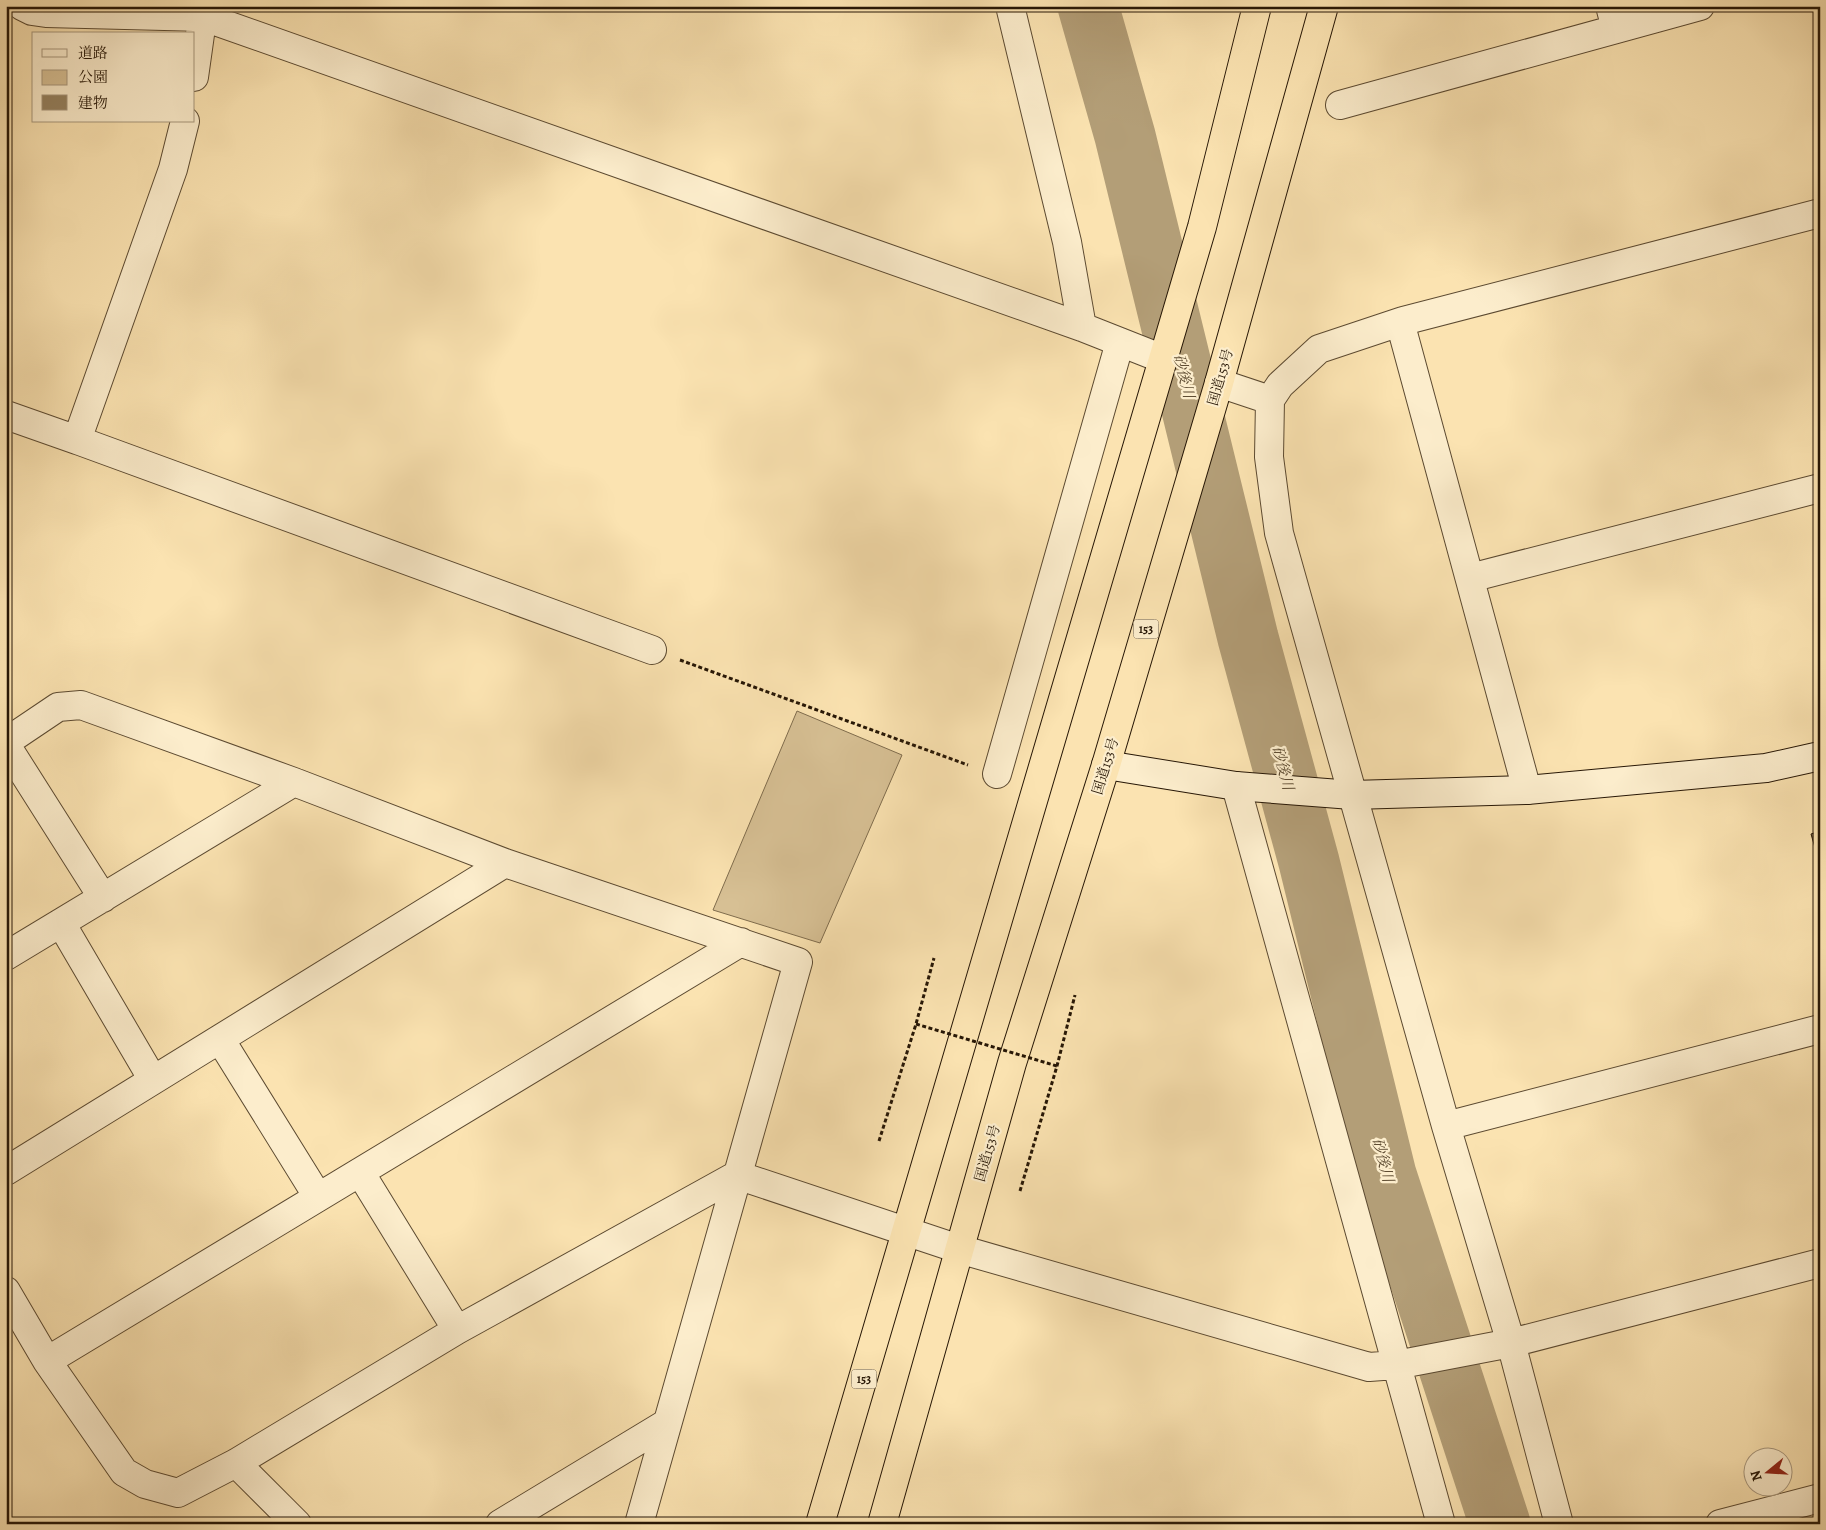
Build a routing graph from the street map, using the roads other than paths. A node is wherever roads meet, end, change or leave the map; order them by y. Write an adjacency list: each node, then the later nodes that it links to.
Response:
1 (22, 6): 6 (street)
2 (1010, 6): 13 (street)
3 (1257, 6): 15 (highway, 153)
4 (1324, 6): 16 (highway, 国道153号 / 153)
5 (1700, 6): 7 (street)
6 (204, 12): 8 (street); 13 (street)
7 (1613, 18): 9 (street)
8 (195, 71)
9 (1340, 105)
10 (185, 122): 19 (street)
11 (1820, 213): 12 (street)
12 (1400, 322): 17 (street); 21 (street)
13 (1082, 327): 14 (street)
14 (1120, 342): 15 (street); 26 (street)
15 (1163, 360): 44 (highway, 153)
16 (1219, 383): 17 (street); 25 (highway, 国道153号 / 153)
17 (1270, 400): 30 (street)
18 (6, 415): 19 (street)
19 (77, 440): 22 (street)
20 (1820, 488): 21 (street)
21 (1470, 578): 29 (street)
22 (652, 650)
23 (6, 744): 27 (street); 32 (street)
24 (1820, 756): 29 (street)
25 (1106, 765): 28 (street); 45 (highway, 国道153号 / 153)
26 (997, 774)
27 (294, 782): 31 (street); 32 (street)
28 (1236, 786): 30 (street); 51 (street)
29 (1527, 790): 30 (street)
30 (1352, 795): 39 (street)
31 (505, 863): 34 (street); 37 (street)
32 (103, 898): 33 (street)
33 (61, 923): 35 (street); 38 (street)
34 (741, 942): 41 (street); 42 (street)
35 (6, 956)
36 (1820, 1029): 39 (street)
37 (220, 1039): 38 (street); 43 (street)
38 (152, 1080): 40 (street)
39 (1446, 1126): 49 (street)
40 (6, 1170)
41 (360, 1172): 43 (street); 48 (street)
42 (737, 1175): 44 (street); 48 (street); 52 (street)
43 (318, 1197): 50 (street)
44 (907, 1233): 45 (street); 58 (highway, 153)
45 (959, 1249): 51 (street); 59 (highway, 国道153号 / 153)
46 (1820, 1263): 49 (street)
47 (6, 1291): 50 (street)
48 (457, 1330): 53 (street)
49 (1511, 1343): 51 (street); 61 (street)
50 (47, 1361): 53 (street)
51 (1396, 1365): 60 (street)
52 (667, 1423): 56 (street); 57 (street)
53 (236, 1463): 55 (street)
54 (1820, 1498): 62 (street)
55 (297, 1524)
56 (500, 1524)
57 (639, 1524)
58 (820, 1524)
59 (882, 1524)
60 (1441, 1524)
61 (1559, 1524)
62 (1720, 1524)

